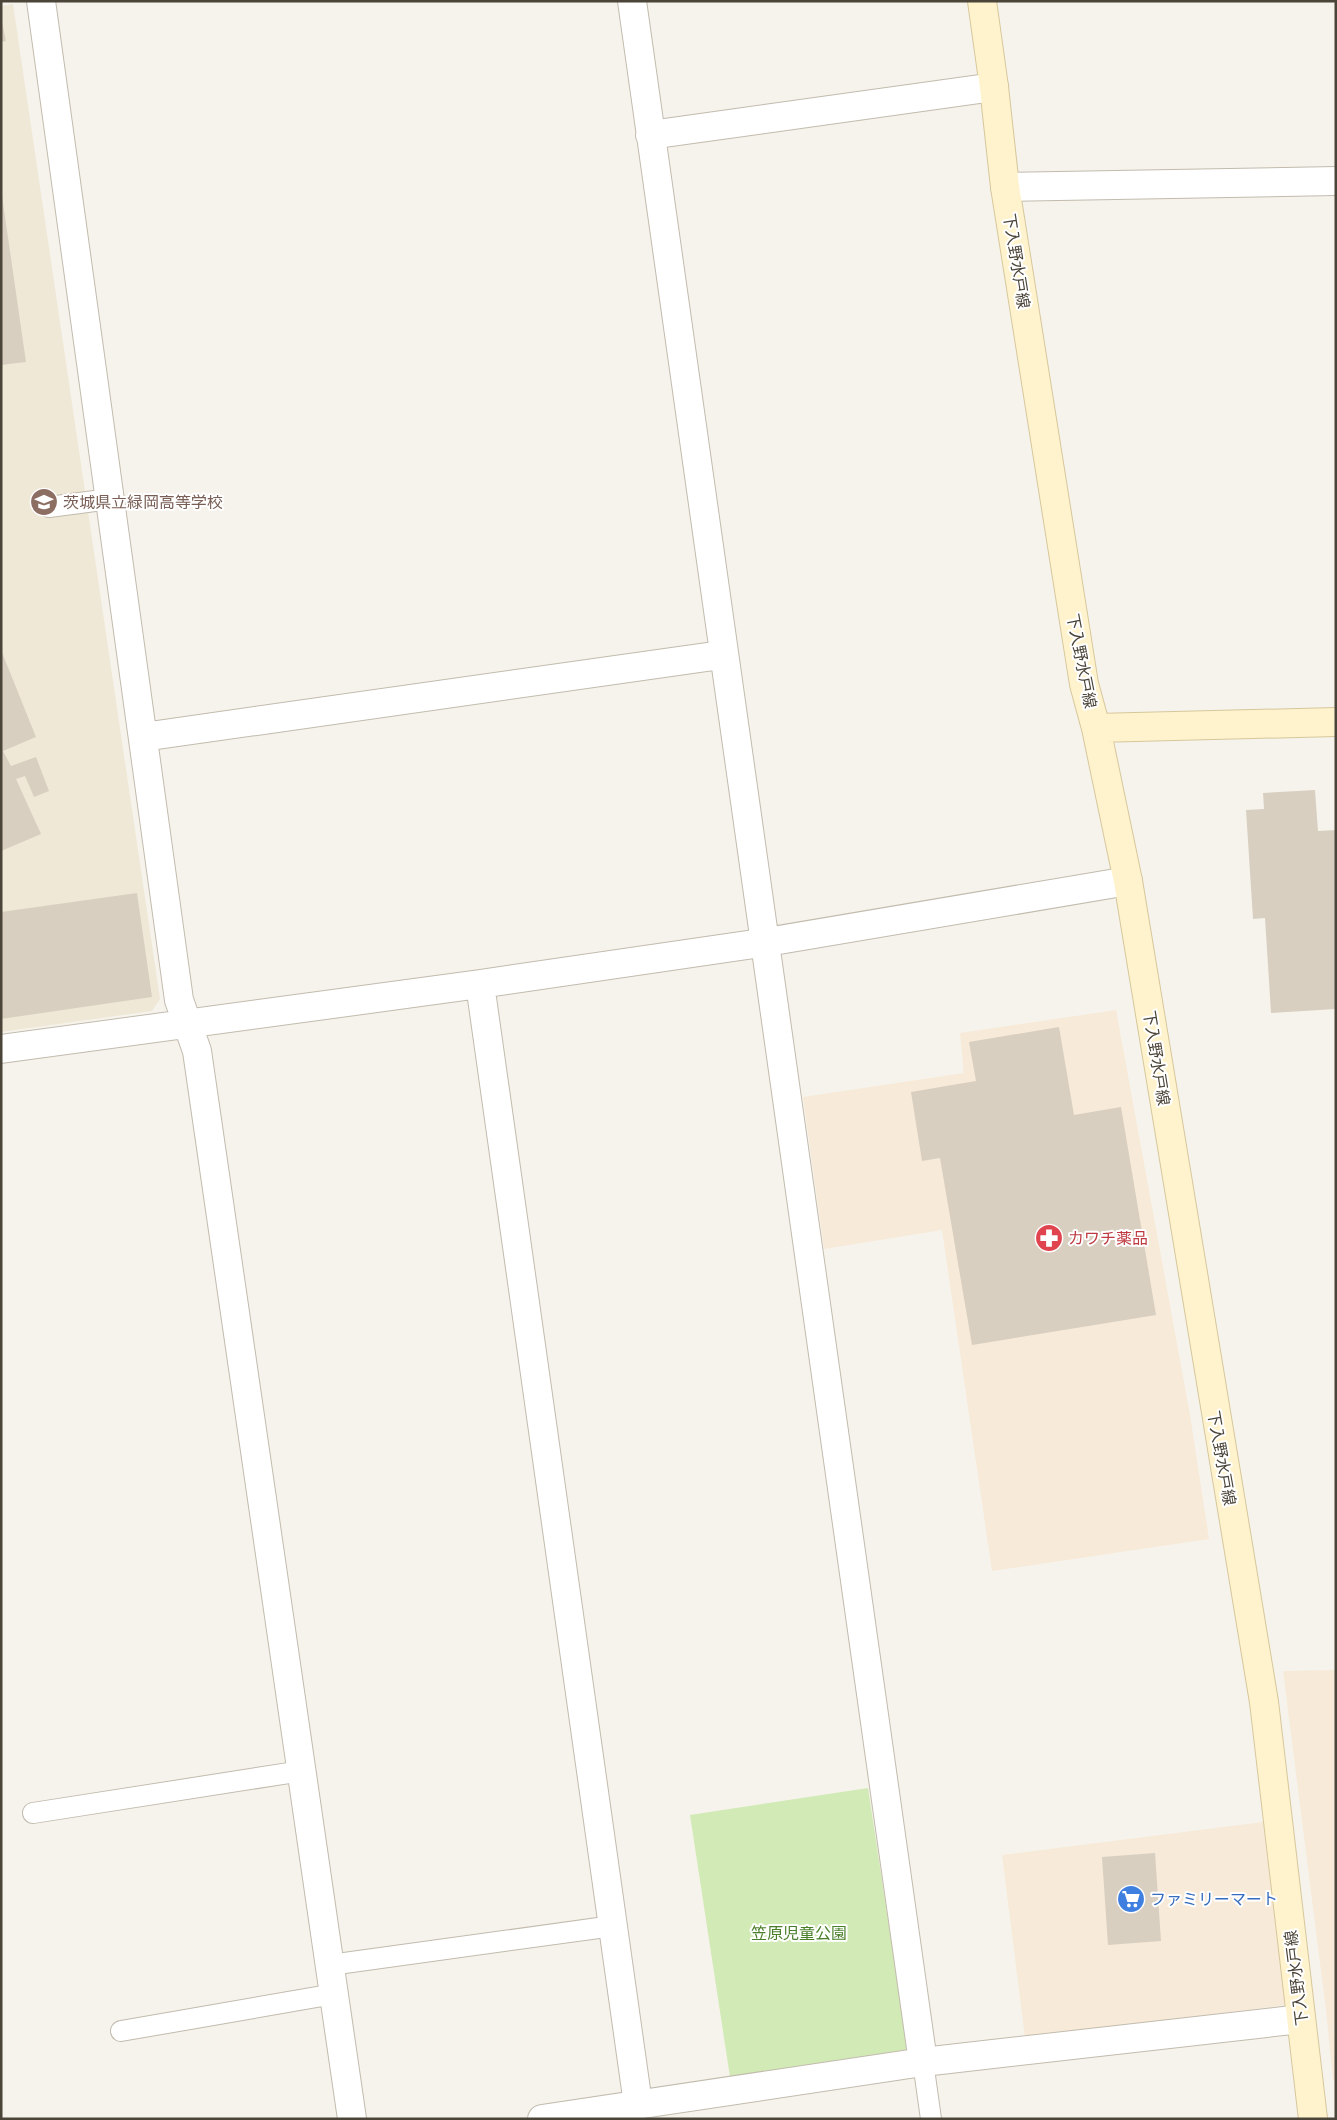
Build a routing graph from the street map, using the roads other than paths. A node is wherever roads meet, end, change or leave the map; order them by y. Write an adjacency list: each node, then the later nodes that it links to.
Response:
1 (40, 1): 8 (street)
2 (632, 1): 5 (street)
3 (982, 1): 4 (main road, 下入野水戸線)
4 (994, 87): 5 (street); 7 (main road, 下入野水戸線)
5 (650, 135): 10 (street)
6 (1336, 181): 7 (street)
7 (1006, 187): 12 (main road, 下入野水戸線)
8 (110, 499): 9 (lane); 13 (street)
9 (49, 507)
10 (721, 655): 13 (street); 15 (street)
11 (1336, 722): 12 (main road)
12 (1096, 728): 14 (main road, 下入野水戸線)
13 (143, 737): 17 (street)
14 (1128, 880): 15 (street); 24 (main road, 下入野水戸線)
15 (761, 942): 16 (street); 26 (street)
16 (480, 984): 17 (street); 21 (street)
17 (189, 1024): 18 (street); 19 (street)
18 (1, 1049)
19 (302, 1771): 20 (lane); 22 (street)
20 (33, 1813)
21 (613, 1926): 22 (lane); 27 (street)
22 (330, 1965): 23 (street)
23 (334, 1994): 25 (lane); 28 (street)
24 (1301, 2019): 26 (street); 31 (main road, 下入野水戸線)
25 (121, 2031)
26 (922, 2062): 27 (street); 30 (lane)
27 (638, 2104): 29 (street)
28 (352, 2119)
29 (542, 2119)
30 (931, 2119)
31 (1313, 2119)

